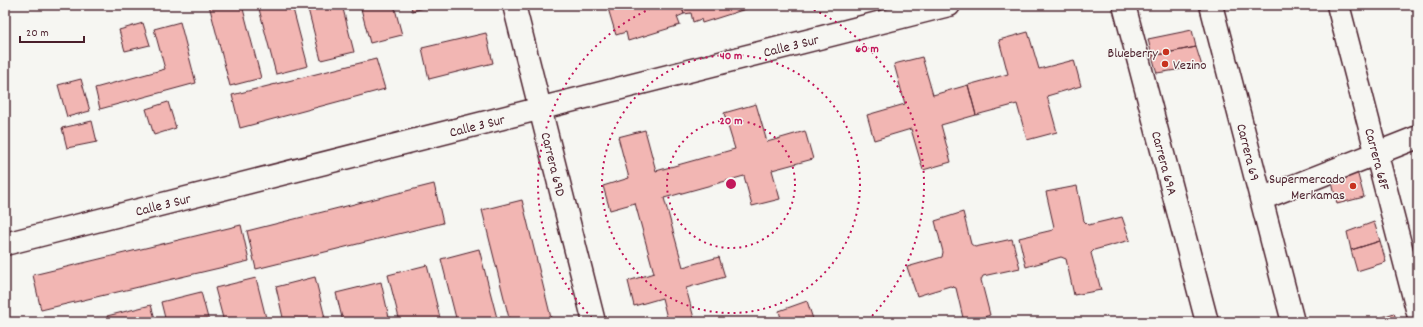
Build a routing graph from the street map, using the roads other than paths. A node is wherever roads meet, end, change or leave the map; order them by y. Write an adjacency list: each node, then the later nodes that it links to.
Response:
1 (514, 5): 6 (street, Carrera 69D)
2 (949, 5): 6 (street, Calle 3 Sur)
3 (1124, 5): 13 (street, Carrera 69A)
4 (1211, 5): 9 (street, Carrera 69)
5 (1338, 5): 8 (street, Carrera 68F)
6 (540, 109): 10 (street, Calle 3 Sur); 12 (street, Carrera 69D)
7 (1418, 137): 8 (street)
8 (1377, 154): 9 (street); 11 (street, Carrera 68F)
9 (1261, 199): 14 (street, Carrera 69)
10 (5, 244)
11 (1418, 313)
12 (594, 322)
13 (1207, 322)
14 (1293, 322)

